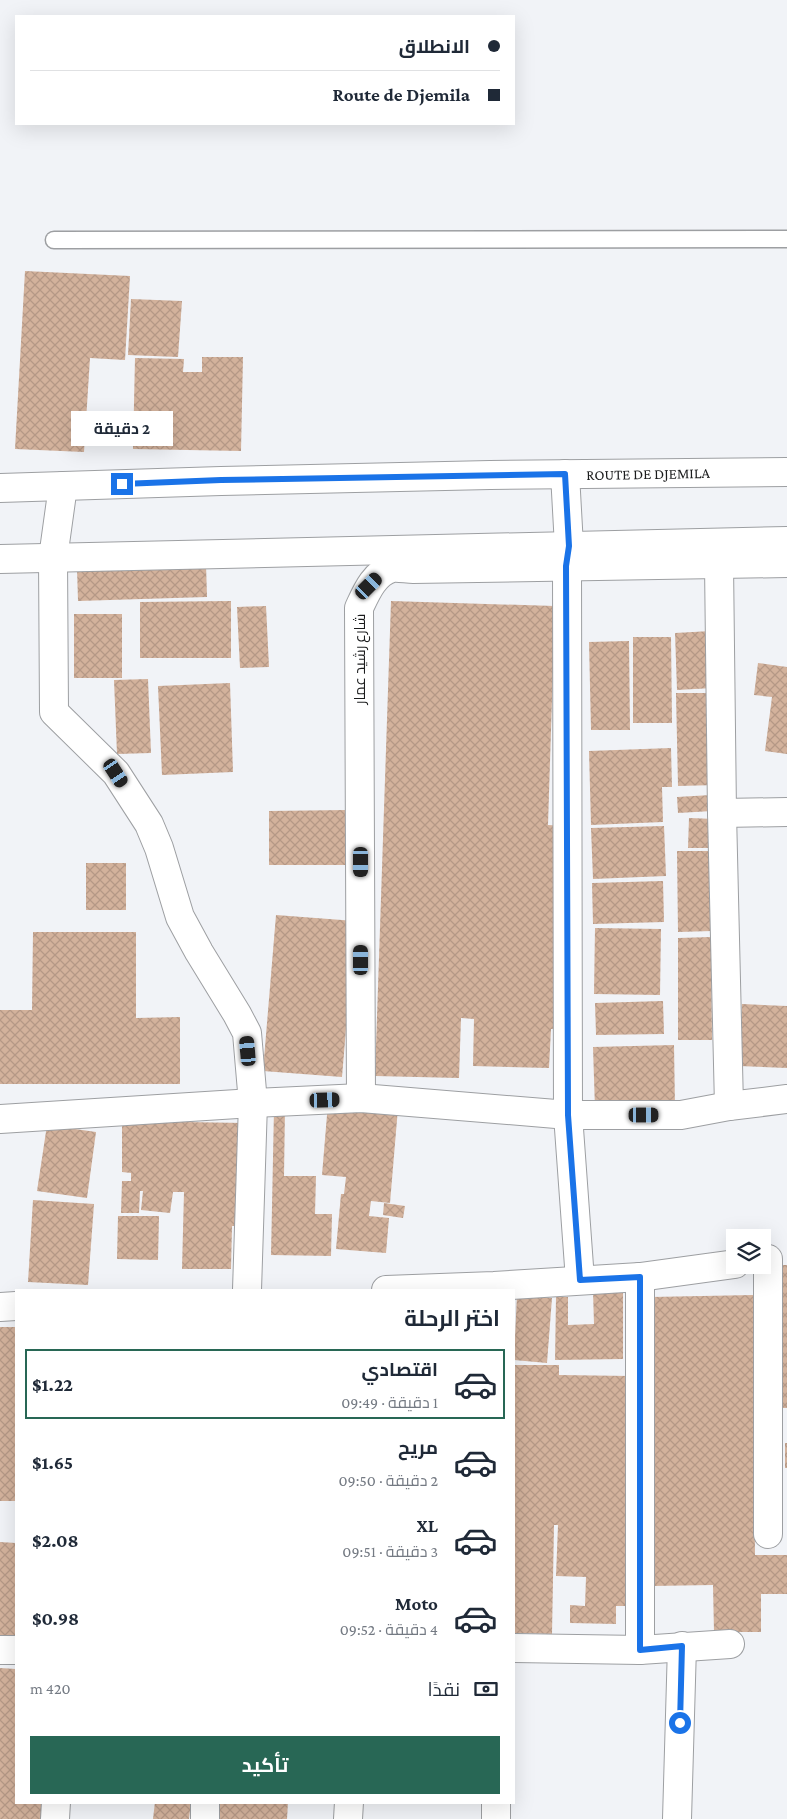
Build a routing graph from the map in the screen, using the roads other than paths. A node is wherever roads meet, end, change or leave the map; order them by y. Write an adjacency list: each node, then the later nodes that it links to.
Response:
1 (787, 239): 2 (lane)
2 (54, 240)
3 (787, 472): 4 (street, ROUTE DE DJEMILA)
4 (565, 474): 5 (street, ROUTE DE DJEMILA); 8 (street)
5 (63, 486): 6 (street, ROUTE DE DJEMILA); 9 (street)
6 (0, 488)
7 (787, 541): 8 (street)
8 (568, 556): 9 (street); 12 (street, شارع رشيد عمار); 15 (street, شارع رشيد عمار); 19 (street)
9 (53, 558): 10 (street); 17 (street)
10 (0, 559)
11 (787, 563): 12 (street, شارع رشيد عمار)
12 (719, 564): 14 (street)
13 (787, 812): 14 (street)
14 (722, 814): 18 (street)
15 (361, 1098): 17 (street); 19 (street)
16 (787, 1099): 18 (street)
17 (253, 1103): 20 (street); 26 (street)
18 (729, 1106): 19 (street)
19 (568, 1115): 24 (street)
20 (0, 1119)
21 (773, 1259): 30 (street)
22 (726, 1265): 23 (street)
23 (640, 1277): 24 (street); 37 (street)
24 (580, 1280): 25 (street)
25 (494, 1288): 27 (street)
26 (247, 1289)
27 (440, 1289)
28 (15, 1306): 29 (street)
29 (0, 1307)
30 (778, 1422): 31 (street)
31 (768, 1534)
32 (730, 1644): 33 (street)
33 (682, 1646): 37 (street); 46 (street)
34 (515, 1648): 37 (street)
35 (0, 1650): 36 (street)
36 (15, 1650)
37 (640, 1650)
38 (56, 1804): 42 (street)
39 (205, 1804): 43 (street)
40 (349, 1804): 44 (street)
41 (496, 1804): 45 (street)
42 (56, 1819)
43 (205, 1819)
44 (348, 1819)
45 (496, 1819)
46 (677, 1819)

